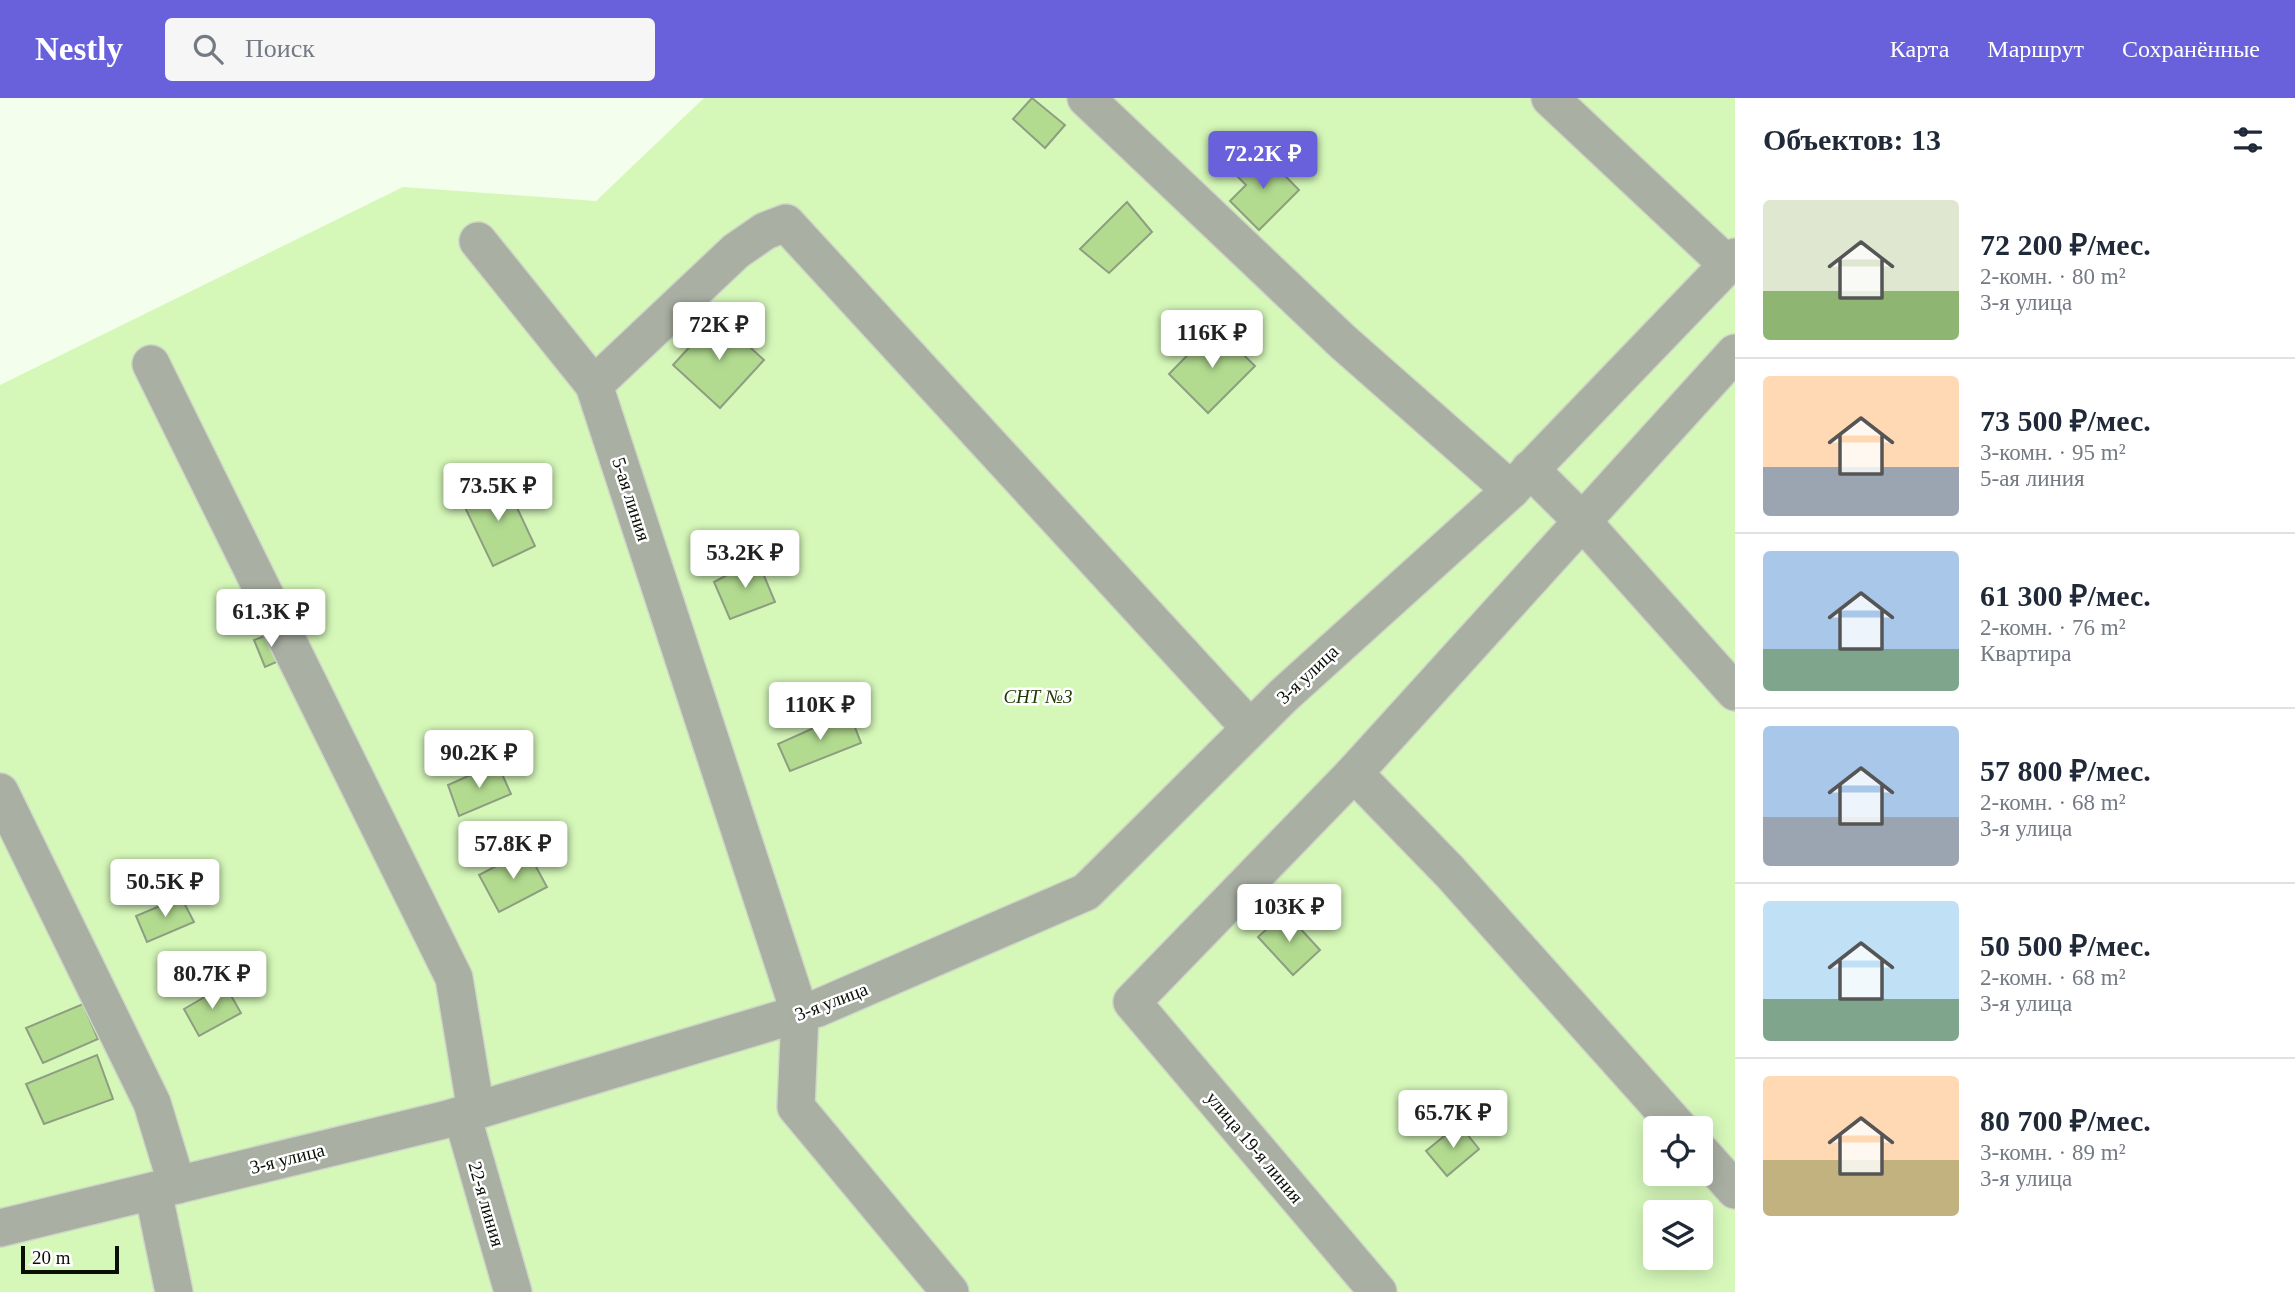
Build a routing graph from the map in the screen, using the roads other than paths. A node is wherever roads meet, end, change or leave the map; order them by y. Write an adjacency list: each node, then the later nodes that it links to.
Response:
1 (1086, 98): 8 (street)
2 (1550, 98): 4 (street)
3 (478, 241): 7 (street)
4 (1732, 264): 8 (street, 3-я улица)
5 (1735, 352): 9 (street)
6 (151, 364): 15 (street, 22-я линия)
7 (594, 384): 11 (street); 14 (street, 5-ая линия)
8 (1520, 480): 9 (street); 11 (street, 3-я улица)
9 (1581, 520): 10 (street); 12 (street)
10 (1735, 692)
11 (1250, 728): 14 (street, 3-я улица)
12 (1354, 773): 16 (street); 24 (street, улица 19-я линия)
13 (0, 792): 18 (street)
14 (800, 1014): 15 (street, 3-я улица); 23 (street)
15 (469, 1113): 18 (street, 3-я улица); 22 (street, 22-я линия)
16 (1668, 1116)
17 (1713, 1166): 19 (street)
18 (165, 1188): 20 (street, 3-я улица); 21 (street)
19 (1735, 1191)
20 (0, 1228)
21 (174, 1292)
22 (513, 1292)
23 (950, 1292)
24 (1378, 1292)

